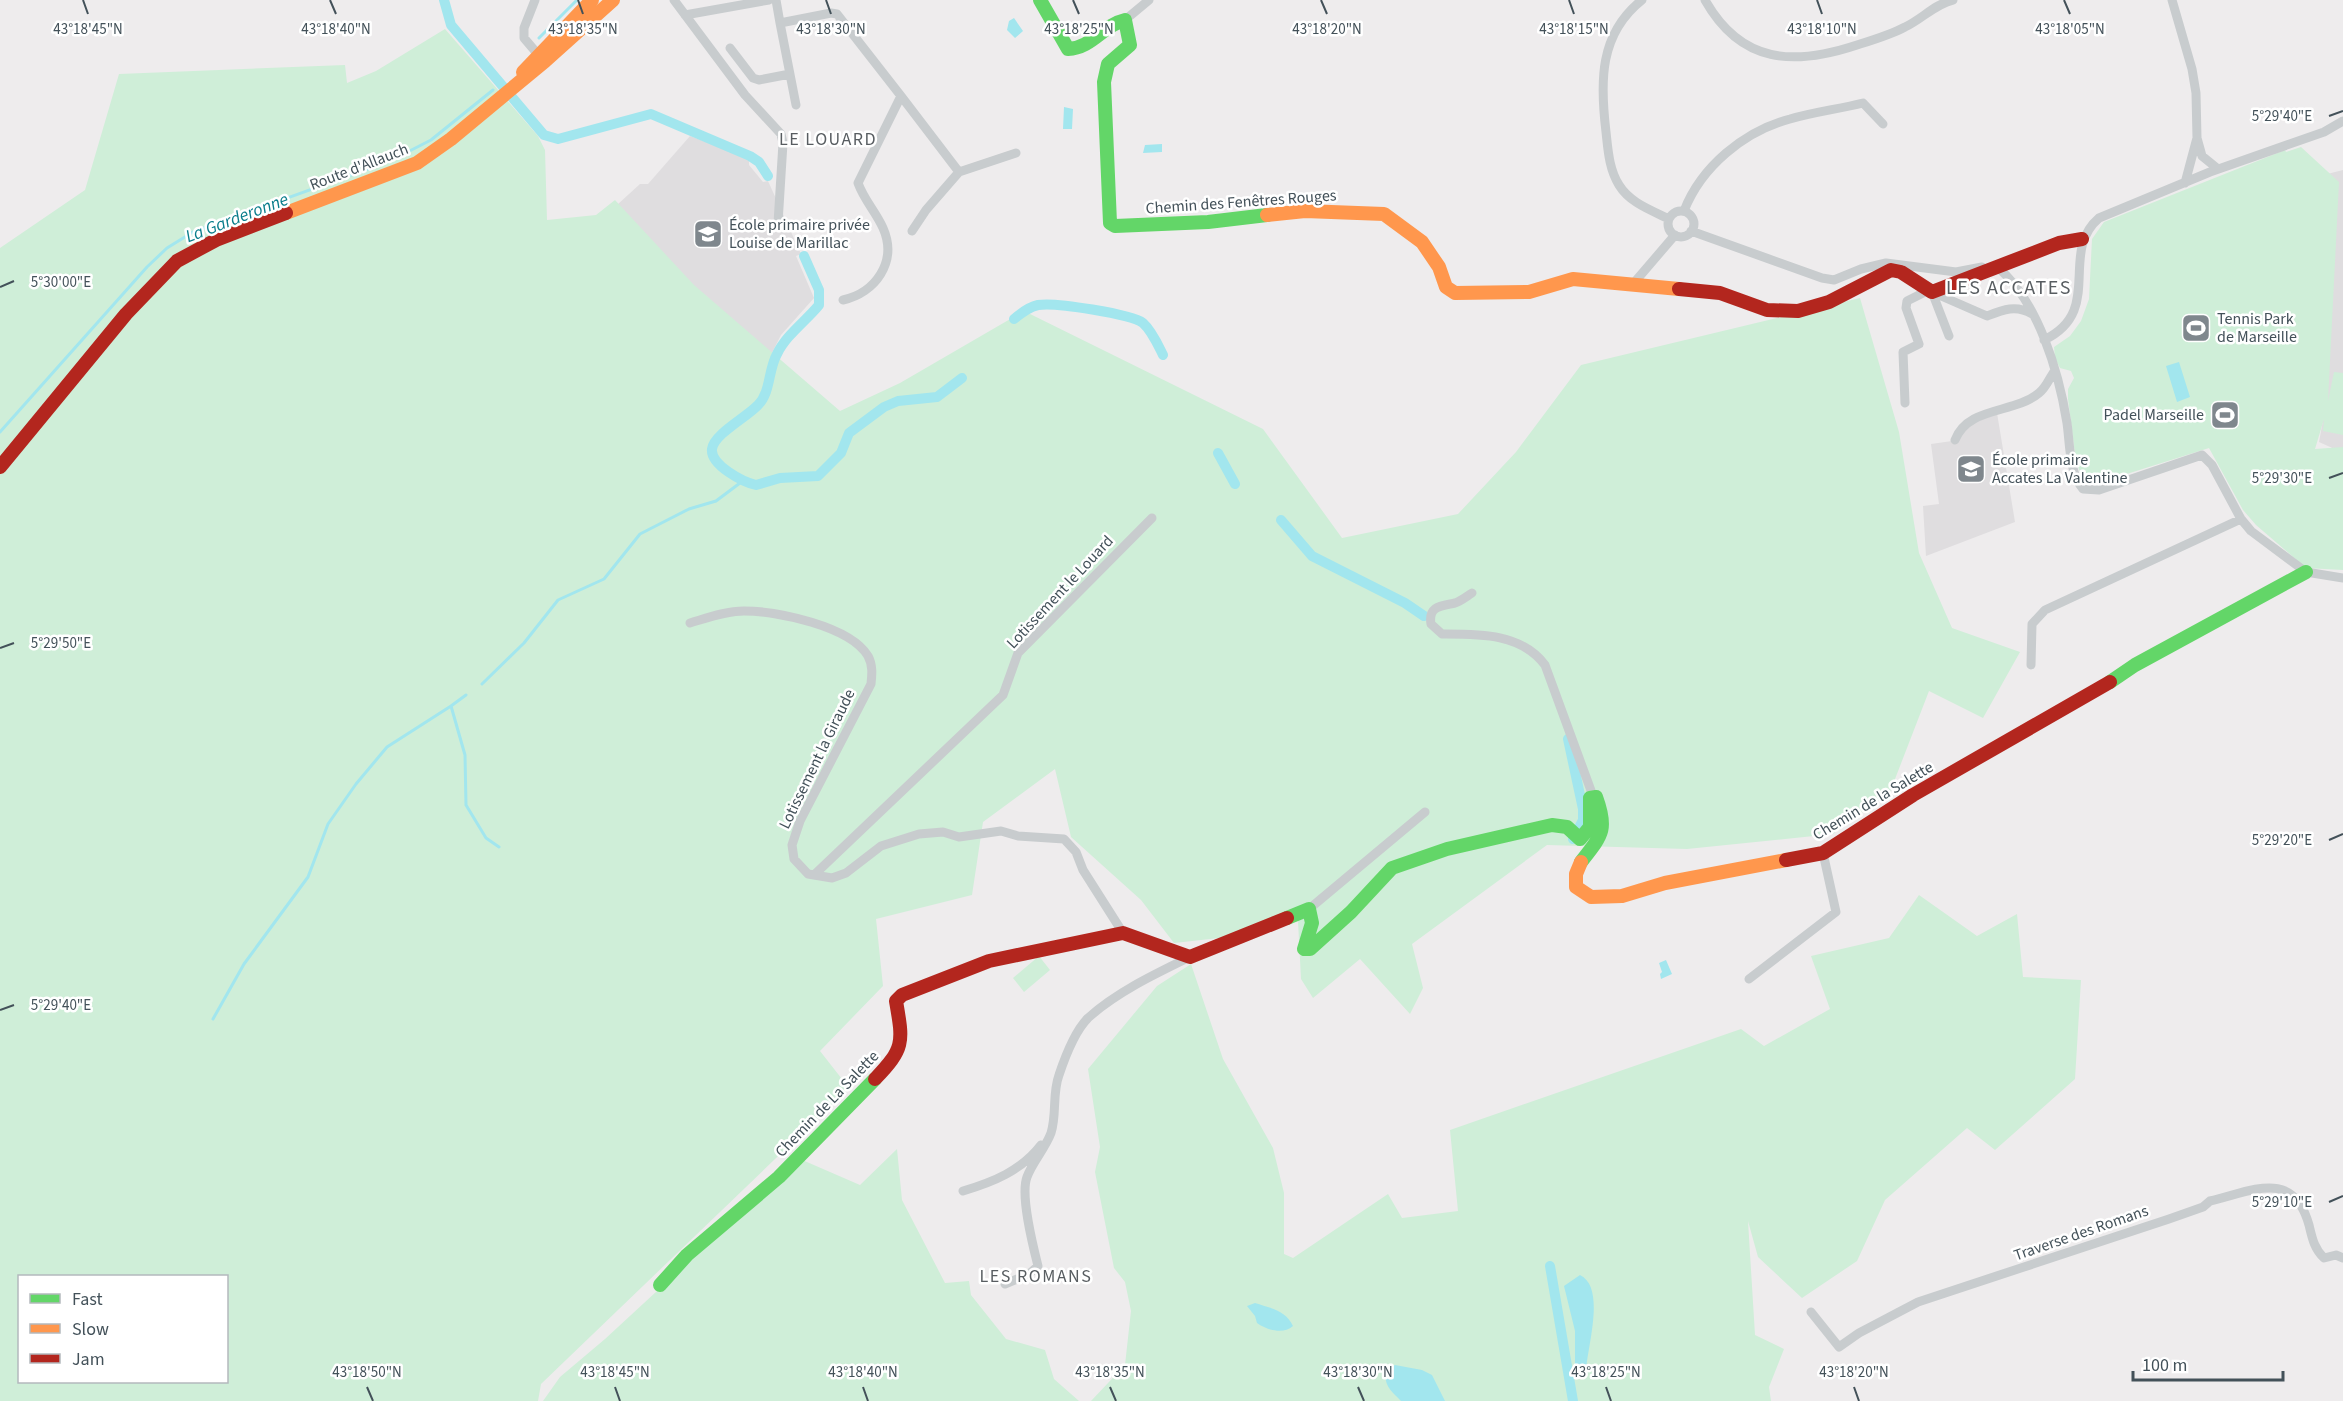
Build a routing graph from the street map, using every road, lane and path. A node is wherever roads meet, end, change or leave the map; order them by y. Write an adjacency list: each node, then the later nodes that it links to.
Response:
1 (536, 0): 18 (street)
2 (592, 0): 18 (street, Route d'Allauch)
3 (613, 0): 18 (street, Route d'Allauch)
4 (674, 0): 14 (street)
5 (769, 0): 14 (street)
6 (776, 0): 16 (street)
7 (1040, 0): 15 (street)
8 (1149, 0): 15 (street)
9 (1642, 0): 13 (street)
10 (1705, 0): 11 (street)
11 (1950, 0)
12 (2172, 0): 24 (street)
13 (1629, 5): 30 (street)
14 (685, 15): 31 (street)
15 (1125, 20): 38 (street, Chemin des Fenêtres Rouges)
16 (780, 23): 19 (street); 20 (street)
17 (730, 48): 19 (street)
18 (541, 58): 49 (street, Route d'Allauch)
19 (790, 74): 21 (street)
20 (901, 96): 27 (street); 42 (street)
21 (796, 105)
22 (2343, 121): 26 (street)
23 (1883, 124): 29 (street)
24 (2197, 138): 26 (street); 28 (street)
25 (1016, 153): 27 (street)
26 (2218, 169): 28 (street)
27 (959, 172): 32 (street)
28 (2185, 183): 35 (street)
29 (1684, 212): 30 (street); 33 (street)
30 (1669, 219): 34 (street)
31 (778, 223)
32 (912, 231)
33 (1691, 231): 34 (street); 37 (street)
34 (1675, 235): 38 (street)
35 (2082, 239): 36 (street); 45 (street)
36 (1999, 266): 37 (street); 39 (street); 39 (street); 40 (street)
37 (1834, 280): 41 (street)
38 (1633, 284): 41 (street, Chemin des Fenêtres Rouges)
39 (2016, 286): 43 (street)
40 (1930, 291): 41 (street, Chemin des Fenêtres Rouges); 43 (street); 44 (street); 47 (street)
41 (1843, 296)
42 (843, 300)
43 (2034, 315): 45 (street)
44 (1949, 336)
45 (2043, 340): 46 (street)
46 (2055, 370): 48 (street); 51 (street)
47 (1905, 403)
48 (1954, 440)
49 (0, 467)
50 (1152, 518): 60 (street, Lotissement le Louard)
51 (2241, 519): 52 (street); 56 (street)
52 (2306, 572): 53 (street); 59 (street, Chemin de la Salette)
53 (2343, 578)
54 (1472, 593): 57 (street)
55 (690, 622): 60 (street, Lotissement la Giraude)
56 (2031, 665)
57 (1593, 796): 59 (street, Chemin de la Salette); 61 (street)
58 (1425, 812): 61 (street)
59 (1823, 853): 64 (street)
60 (814, 875): 62 (street)
61 (1309, 909): 63 (street)
62 (1123, 933): 63 (street); 68 (street, Chemin de La Salette)
63 (1190, 957): 65 (street)
64 (1749, 979)
65 (1051, 1131): 66 (street); 69 (street)
66 (963, 1191)
67 (2343, 1258): 70 (street, Traverse des Romans)
68 (660, 1284)
69 (1005, 1284)
70 (1811, 1312)

